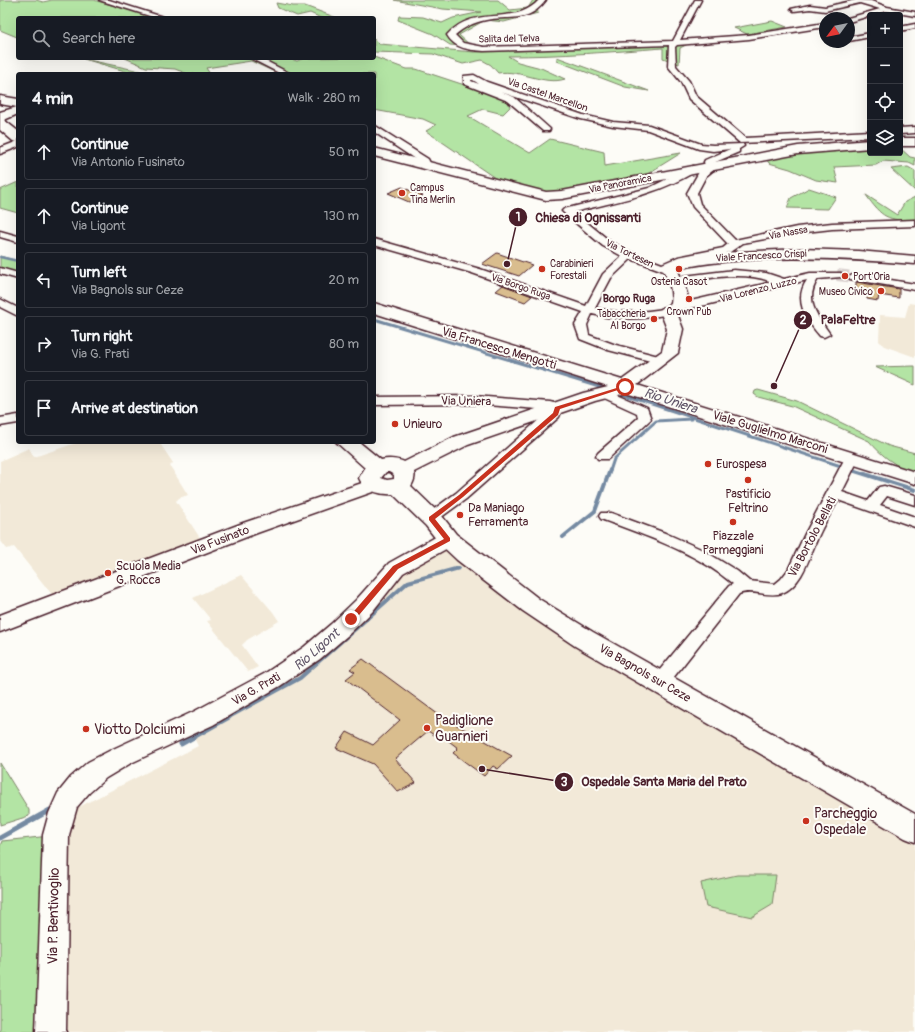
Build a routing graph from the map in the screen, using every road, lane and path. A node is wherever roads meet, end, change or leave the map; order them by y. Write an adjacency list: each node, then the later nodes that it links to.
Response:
1 (102, 0): 8 (street)
2 (543, 0): 15 (street, Salita del Telva)
3 (698, 0): 15 (street)
4 (898, 2): 7 (street)
5 (794, 9): 6 (street)
6 (886, 9): 7 (street); 9 (street)
7 (915, 12)
8 (156, 16)
9 (855, 18)
10 (819, 26): 15 (street)
11 (915, 26): 12 (street)
12 (903, 28)
13 (867, 36): 14 (street)
14 (855, 38)
15 (675, 43): 27 (street)
16 (258, 60): 17 (street)
17 (283, 72)
18 (6, 118): 24 (main road)
19 (376, 129): 33 (street)
20 (546, 129): 27 (street, Via Castel Marcellon)
21 (915, 130): 22 (street)
22 (903, 131)
23 (867, 134): 27 (street)
24 (16, 135)
25 (903, 142): 26 (main road)
26 (915, 142)
27 (742, 143): 32 (street)
28 (867, 144): 32 (main road, Via Panoramica)
29 (16, 145): 30 (street)
30 (0, 151)
31 (376, 153): 33 (main road, Via Panoramica)
32 (709, 166): 34 (main road, Via Panoramica); 39 (street)
33 (428, 167): 34 (main road, Via Panoramica)
34 (693, 169): 40 (street, Via Tortesen)
35 (915, 223): 39 (street, Via Nassa)
36 (0, 234): 37 (street)
37 (16, 238)
38 (376, 243): 53 (street, Via Borgo Ruga)
39 (733, 244): 42 (street, Via Nassa)
40 (629, 254): 42 (street, Via Tortesen); 53 (street)
41 (915, 260): 42 (street, Viale Francesco Crispi)
42 (669, 270): 48 (street); 52 (street)
43 (0, 271): 44 (street)
44 (16, 275)
45 (837, 275): 46 (street, Via Lorenzo Luzzo)
46 (815, 276): 48 (street, Via Lorenzo Luzzo); 55 (street)
47 (854, 277): 49 (street)
48 (784, 283): 52 (street, Via Lorenzo Luzzo)
49 (915, 287)
50 (0, 302): 54 (street)
51 (376, 309): 57 (street, Via Francesco Mengotti)
52 (673, 309): 53 (street, Via Borgo Ruga); 56 (street)
53 (590, 310): 56 (street)
54 (16, 312)
55 (824, 334)
56 (662, 360): 57 (street)
57 (617, 390): 59 (street, Via Fusinato); 63 (street); 64 (street, Viale Guglielmo Marconi)
58 (376, 401): 59 (street, Via Uniera)
59 (557, 408): 65 (street, Via Fusinato); 71 (street)
60 (16, 419): 61 (street)
61 (1, 421)
62 (348, 444): 65 (main road, Via Bagnols sur Ceze)
63 (604, 456)
64 (849, 465): 66 (street, Viale Guglielmo Marconi); 67 (street, Via Bortolo Bellati)
65 (388, 477): 71 (main road, Via Bagnols sur Ceze); 75 (street, Via Fusinato)
66 (915, 478)
67 (835, 494): 69 (street); 74 (street, Via Bortolo Bellati)
68 (915, 500): 69 (street)
69 (871, 506): 72 (street)
70 (606, 516): 74 (street)
71 (431, 518): 73 (main road, Via Bagnols sur Ceze)
72 (915, 522)
73 (448, 539): 76 (main road, Via Bagnols sur Ceze); 77 (street, Via G. Prati)
74 (745, 586): 76 (street)
75 (0, 624)
76 (660, 682): 78 (main road, Via Bagnols sur Ceze)
77 (67, 801): 79 (street, Via P. Bentivoglio)
78 (915, 829)
79 (51, 1032)

